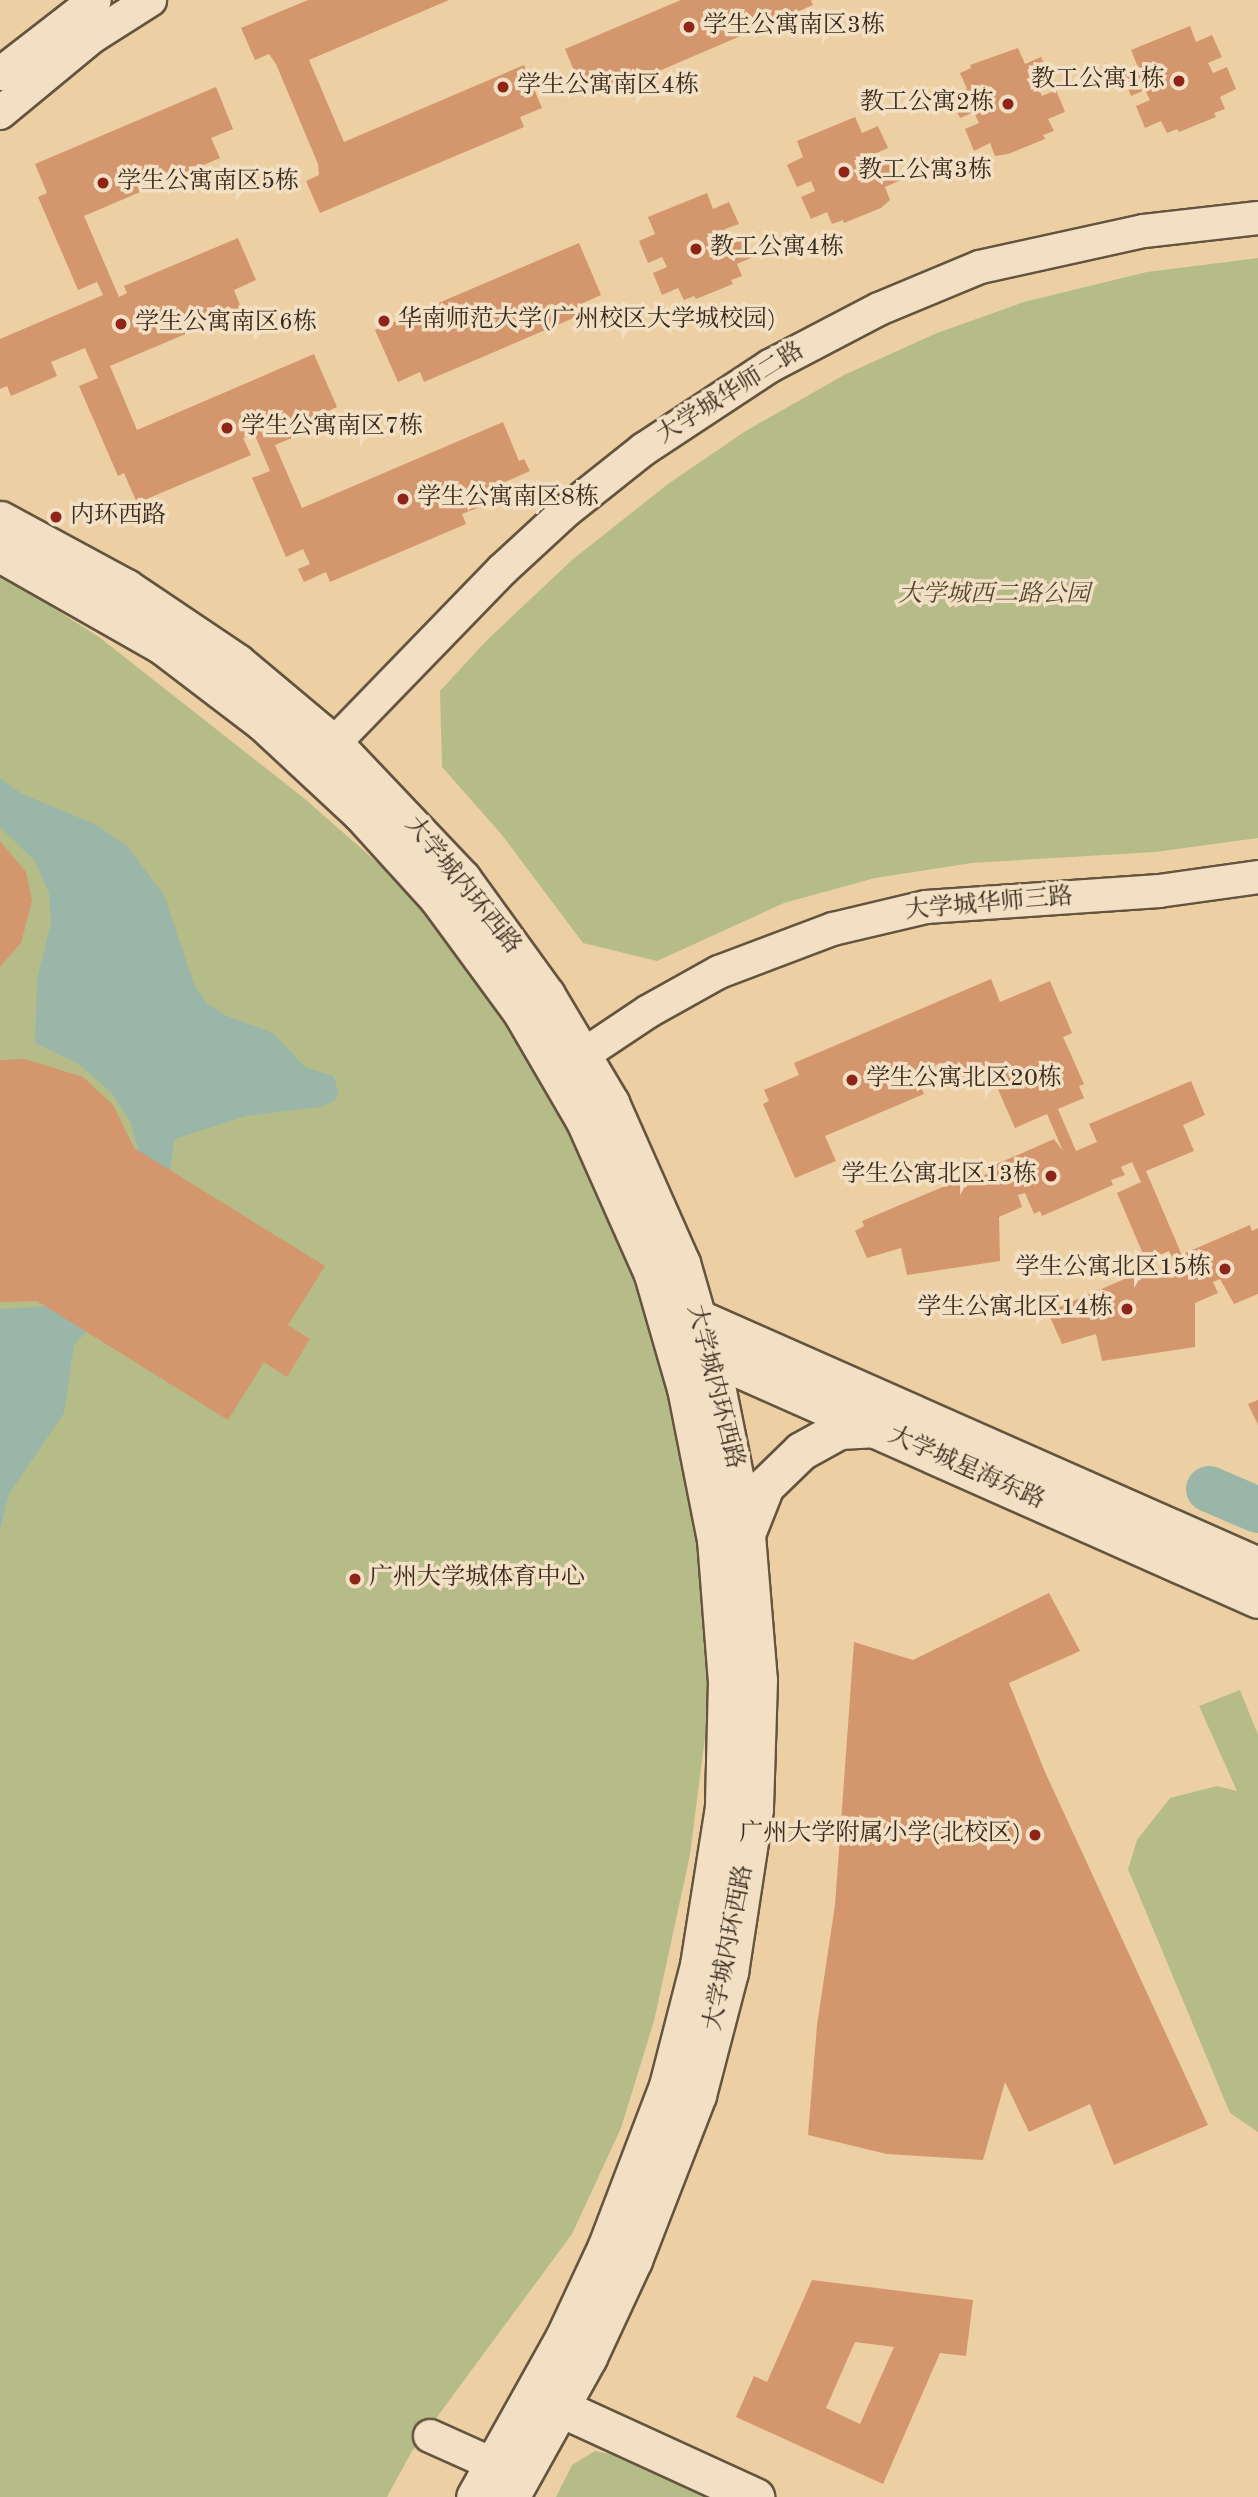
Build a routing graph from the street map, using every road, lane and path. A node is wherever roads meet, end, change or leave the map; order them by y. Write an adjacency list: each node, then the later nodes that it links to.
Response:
1 (95, 0): 3 (street)
2 (150, 0): 4 (street)
3 (0, 74)
4 (0, 113)
5 (1258, 218): 8 (street, 大学城华师二路)
6 (0, 520): 8 (main road, 大学城内环西路)
7 (0, 553): 8 (main road, 大学城内环西路)
8 (323, 755): 10 (main road, 大学城内环西路); 11 (main road, 大学城内环西路)
9 (1258, 877): 10 (street, 大学城华师三路)
10 (583, 1055): 11 (main road, 大学城内环西路)
11 (685, 1329): 12 (main road, 大学城内环西路); 15 (main road, 大学城星海东路); 17 (main road, 大学城内环西路)
12 (708, 1355): 13 (main road, 大学城星海东路); 14 (main road, 大学城内环西路)
13 (873, 1428): 14 (main road); 16 (main road, 大学城星海东路)
14 (746, 1535): 17 (main road, 大学城内环西路)
15 (1258, 1566)
16 (1258, 1599)
17 (548, 2402): 19 (main road, 大学城内环西路); 21 (main road)
18 (430, 2436): 19 (street)
19 (508, 2479): 20 (main road, 大学城内环西路)
20 (475, 2497)
21 (755, 2497)

